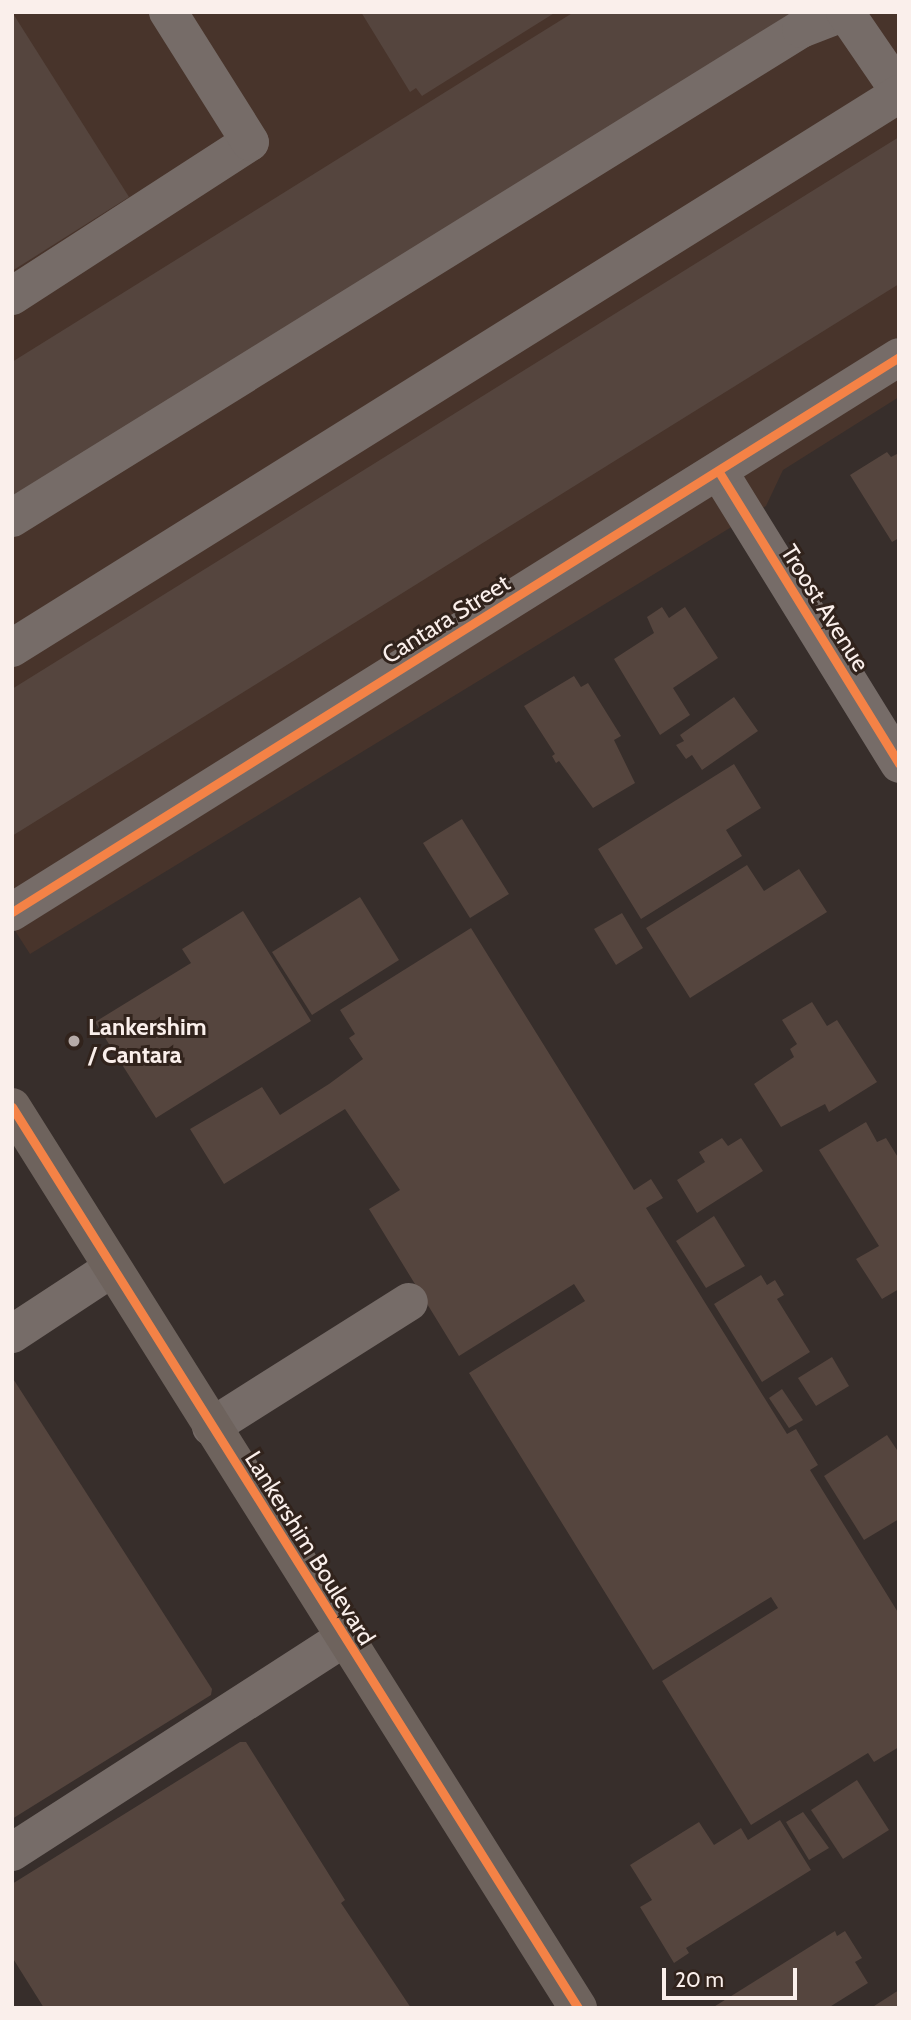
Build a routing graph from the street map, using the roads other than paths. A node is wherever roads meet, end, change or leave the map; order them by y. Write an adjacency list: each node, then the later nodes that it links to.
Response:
1 (168, 12): 3 (street)
2 (899, 92): 6 (street); 7 (street)
3 (12, 296)
4 (899, 357): 5 (street, Cantara Street)
5 (719, 471): 8 (street, Troost Avenue); 9 (street, Cantara Street)
6 (12, 518)
7 (12, 648)
8 (899, 764)
9 (12, 912)
10 (12, 1107): 11 (main road, Lankershim Boulevard)
11 (111, 1269): 13 (street); 14 (main road, Lankershim Boulevard)
12 (409, 1302): 14 (street)
13 (12, 1334)
14 (211, 1427): 15 (main road, Lankershim Boulevard)
15 (344, 1638): 16 (street); 17 (main road, Lankershim Boulevard)
16 (12, 1852)
17 (578, 2008)

